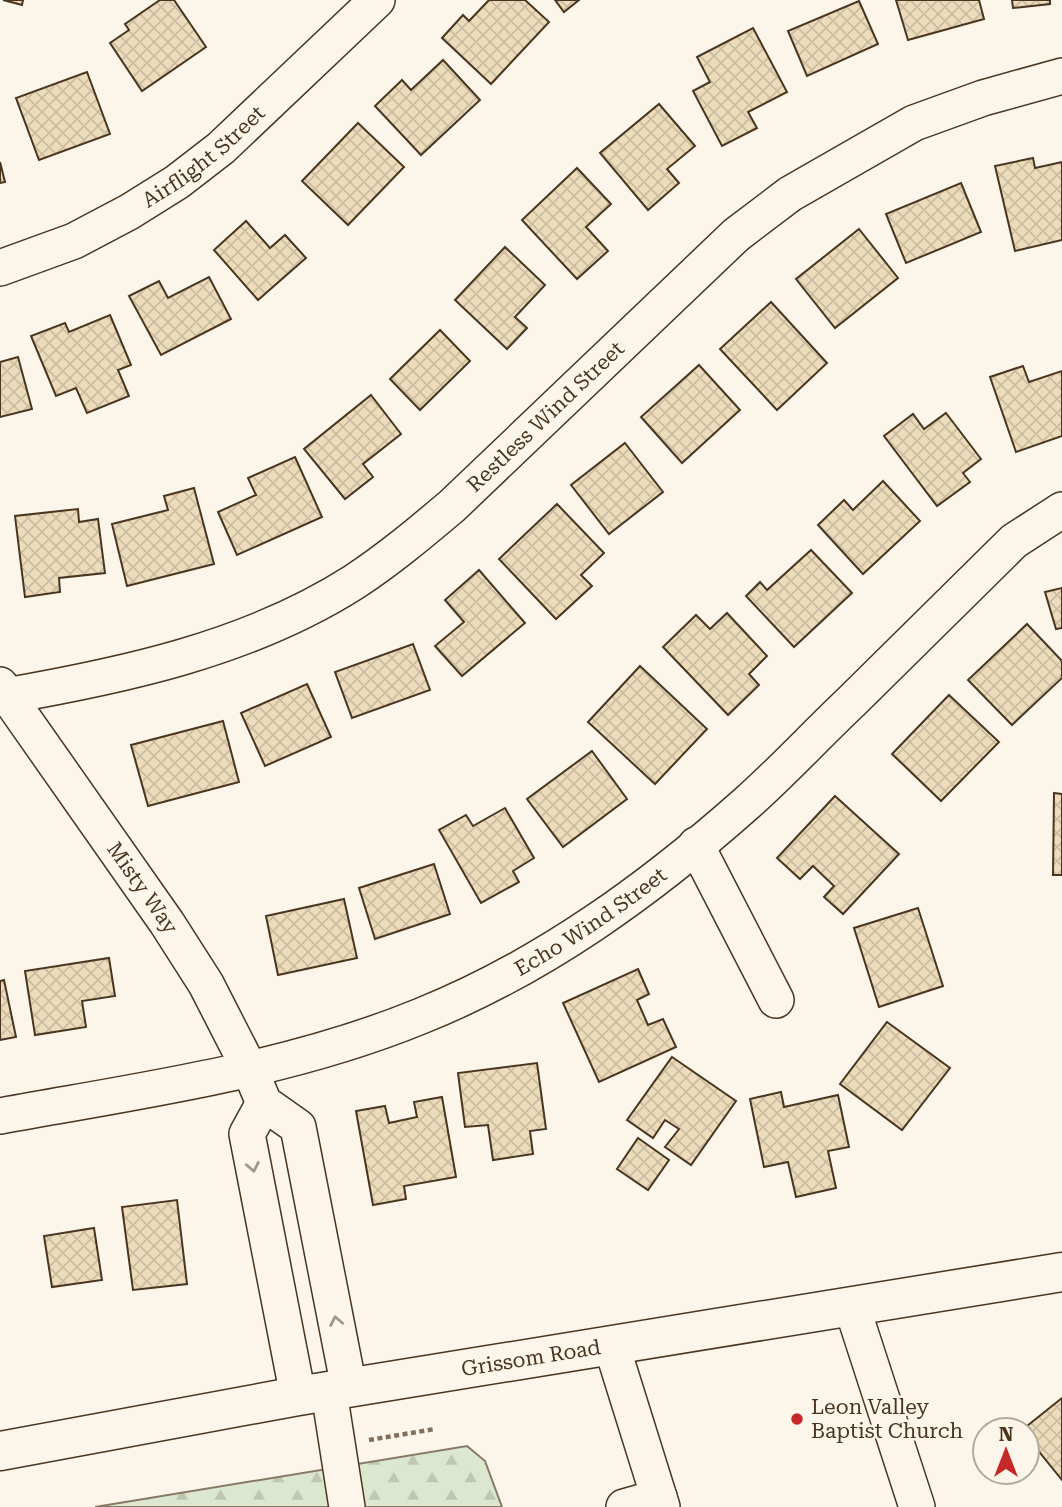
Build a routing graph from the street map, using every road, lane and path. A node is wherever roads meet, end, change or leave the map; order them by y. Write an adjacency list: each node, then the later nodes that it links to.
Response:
1 (377, 0): 3 (street, Airflight Street)
2 (1062, 76): 5 (street, Restless Wind Street)
3 (0, 268)
4 (1062, 510): 6 (street, Echo Wind Street)
5 (2, 693): 8 (street, Misty Way)
6 (696, 845): 7 (street); 8 (street, Echo Wind Street)
7 (776, 1000)
8 (250, 1070): 9 (street, Misty Way); 10 (street, Echo Wind Street)
9 (264, 1103): 14 (street, one-way to 14); 14 (street, one-way to 9)
10 (0, 1116)
11 (1062, 1272): 12 (main road, Grissom Road)
12 (852, 1307): 13 (main road, Grissom Road); 21 (street)
13 (612, 1347): 14 (main road, Grissom Road); 18 (street)
14 (325, 1392): 17 (main road, Grissom Road); 19 (street)
15 (435, 1429): 16 (path)
16 (367, 1440)
17 (0, 1451)
18 (660, 1502): 20 (street)
19 (347, 1507)
20 (624, 1507)
21 (917, 1507)

